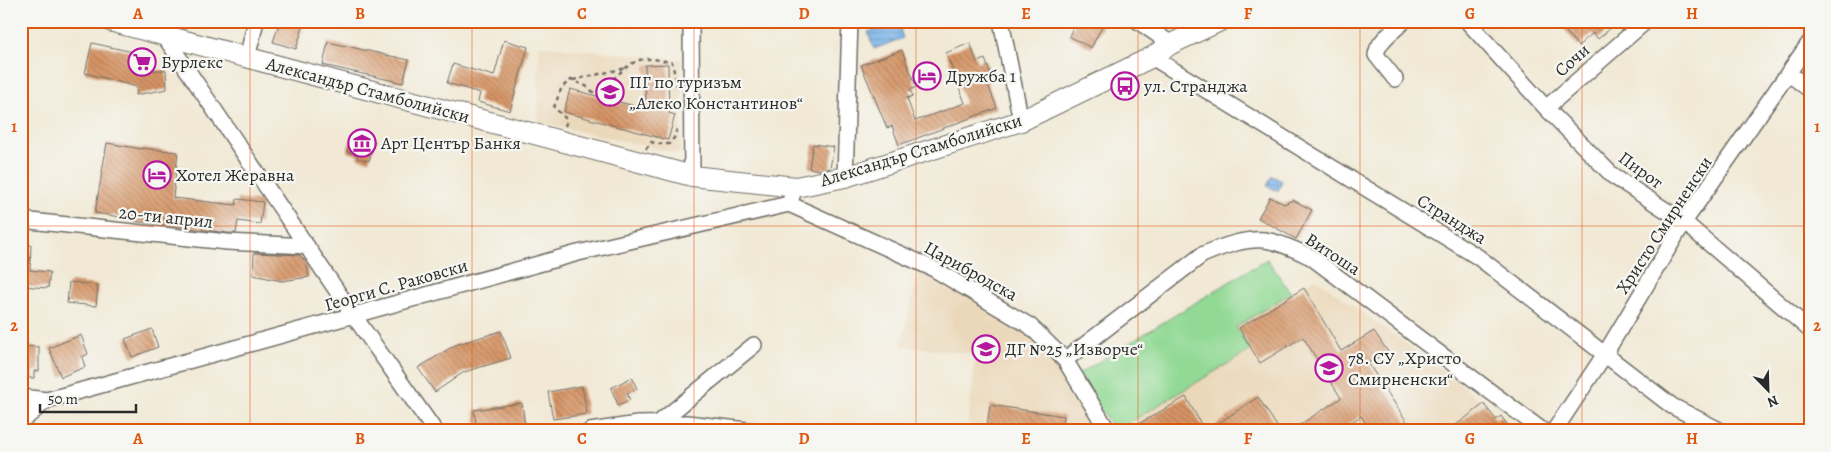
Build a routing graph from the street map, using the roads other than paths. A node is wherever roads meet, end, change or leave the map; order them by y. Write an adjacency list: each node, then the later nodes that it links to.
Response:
1 (110, 21): 11 (street, Александър Стамболийски)
2 (256, 21): 15 (street)
3 (691, 21): 21 (street)
4 (850, 21): 22 (street)
5 (1002, 21): 20 (street)
6 (1138, 21): 13 (street)
7 (1220, 21): 13 (street, Александър Стамболийски)
8 (1404, 21): 17 (street)
9 (1467, 21): 19 (street, Пирот)
10 (1646, 21): 19 (street, Сочи)
11 (165, 37): 15 (street, Александър Стамболийски); 26 (street)
12 (1810, 42): 16 (street, Христо Смирненски)
13 (1171, 44): 14 (street, Александър Стамболийски)
14 (1152, 57): 20 (street, Александър Стамболийски); 30 (street, Странджа)
15 (247, 58): 21 (street, Александър Стамболийски)
16 (1788, 73): 18 (street); 25 (street, Христо Смирненски)
17 (1395, 79)
18 (1810, 90)
19 (1546, 108): 25 (street, Пирот)
20 (1021, 121): 22 (street, Александър Стамболийски)
21 (692, 176): 23 (street, Александър Стамболийски)
22 (845, 177): 23 (street, Александър Стамболийски)
23 (792, 195): 27 (street, Георги С. Раковски); 31 (street, Царибродска)
24 (21, 220): 26 (street, 20-ти април)
25 (1684, 222): 28 (street, Пирот); 30 (street, Христо Смирненски)
26 (307, 246): 27 (street)
27 (354, 316): 33 (street, Георги С. Раковски); 36 (street)
28 (1810, 330)
29 (754, 345): 35 (street)
30 (1605, 354): 41 (street, Христо Смирненски); 42 (street, Странджа)
31 (1066, 360): 39 (street, Царибродска); 40 (street, Витоша)
32 (21, 397): 33 (street)
33 (46, 400): 34 (street, Георги С. Раковски)
34 (21, 422)
35 (656, 429): 37 (street); 38 (street)
36 (435, 431)
37 (590, 431)
38 (755, 431)
39 (1108, 431)
40 (1543, 431)
41 (1554, 431)
42 (1721, 431)

